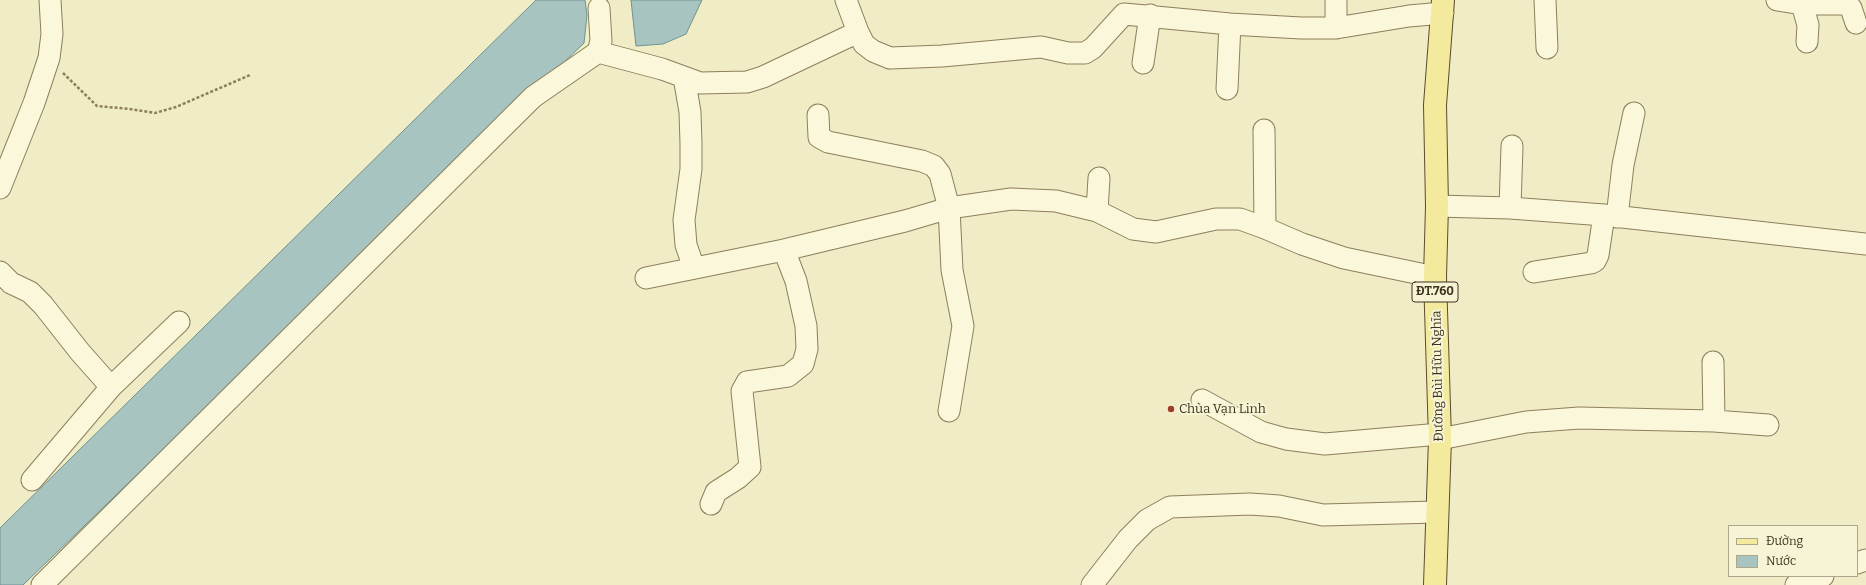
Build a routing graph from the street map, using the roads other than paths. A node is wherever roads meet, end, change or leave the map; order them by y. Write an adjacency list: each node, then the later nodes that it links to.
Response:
1 (50, 0): 26 (street)
2 (846, 0): 14 (street)
3 (1336, 0): 13 (street)
4 (1545, 0): 16 (street)
5 (1777, 0): 6 (street)
6 (1802, 4): 11 (street); 15 (street)
7 (1125, 7): 10 (street); 14 (street)
8 (1443, 7): 13 (street); 27 (main road, Đường Bùi Hữu Nghĩa / ĐT.760)
9 (599, 8): 17 (street)
10 (1150, 16): 12 (street); 18 (street)
11 (1856, 23)
12 (1230, 24): 13 (street); 20 (street)
13 (1336, 28)
14 (858, 32): 19 (street)
15 (1807, 42)
16 (1547, 48)
17 (598, 52): 19 (street); 52 (street)
18 (1143, 63)
19 (684, 77): 35 (street)
20 (1227, 89)
21 (1634, 113): 31 (street)
22 (818, 115): 28 (street)
23 (1264, 130): 32 (street)
24 (1512, 146): 29 (street)
25 (1099, 178): 30 (street)
26 (0, 188)
27 (1437, 206): 29 (street); 38 (main road, Đường Bùi Hữu Nghĩa / ĐT.760)
28 (949, 208): 30 (street); 34 (street); 44 (street)
29 (1510, 208): 31 (street)
30 (1097, 211): 32 (street)
31 (1610, 216): 33 (street); 37 (street)
32 (1265, 228): 38 (street)
33 (1866, 244)
34 (784, 250): 35 (street); 49 (street)
35 (694, 268): 39 (street)
36 (0, 272): 42 (street)
37 (1534, 272)
38 (1435, 277): 47 (main road, Đường Bùi Hữu Nghĩa / ĐT.760)
39 (646, 278)
40 (179, 322): 42 (street)
41 (1713, 362): 45 (street)
42 (106, 381): 48 (street)
43 (1202, 400): 47 (street)
44 (949, 411)
45 (1714, 421): 46 (street); 47 (street)
46 (1768, 425)
47 (1440, 436): 50 (main road, Đường Bùi Hữu Nghĩa / ĐT.760)
48 (32, 480)
49 (711, 504)
50 (1436, 512): 53 (street); 54 (main road, Đường Bùi Hữu Nghĩa / ĐT.760)
51 (1820, 577): 55 (street)
52 (42, 585)
53 (1092, 585)
54 (1436, 585)
55 (1796, 585)

